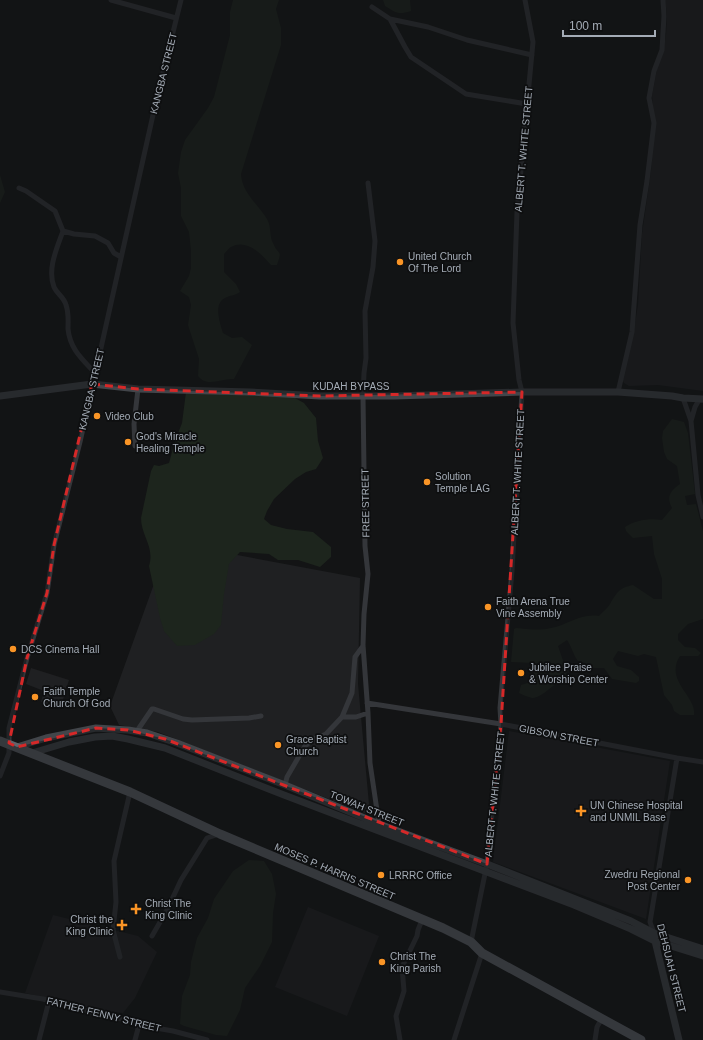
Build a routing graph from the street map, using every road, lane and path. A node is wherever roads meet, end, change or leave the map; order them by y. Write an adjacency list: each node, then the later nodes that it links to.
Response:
1 (111, 0): 6 (street)
2 (181, 0): 6 (street, KANGBA STREET)
3 (525, 0): 8 (street, ALBERT T. WHITE STREET)
4 (663, 0): 18 (street)
5 (372, 7): 7 (street)
6 (176, 18): 13 (street, KANGBA STREET)
7 (390, 18): 8 (street); 9 (street)
8 (532, 55): 9 (street, ALBERT T. WHITE STREET)
9 (527, 104): 17 (street, ALBERT T. WHITE STREET)
10 (368, 183): 20 (street, FREE STREET)
11 (19, 188): 12 (street)
12 (63, 231): 13 (street); 14 (street)
13 (121, 258): 14 (street, KANGBA STREET)
14 (95, 373): 15 (street, KANGBA STREET)
15 (92, 384): 16 (street, KUDAH BYPASS); 19 (street, KUDAH BYPASS); 33 (street, KANGBA STREET)
16 (138, 389): 20 (street, KUDAH BYPASS); 24 (street)
17 (522, 392): 18 (street, KUDAH BYPASS); 20 (street, KUDAH BYPASS); 31 (street, ALBERT T. WHITE STREET)
18 (618, 392): 21 (street, KUDAH BYPASS)
19 (0, 396)
20 (363, 396): 26 (street, FREE STREET)
21 (683, 398): 22 (street, KUDAH BYPASS); 23 (street)
22 (703, 399): 23 (street)
23 (691, 420): 25 (street)
24 (135, 446)
25 (703, 516)
26 (363, 645): 27 (street, FREE STREET); 30 (street)
27 (367, 703): 28 (street, FREE STREET); 31 (street, GIBSON STREET)
28 (368, 713): 30 (street); 40 (street, FREE STREET)
29 (261, 716): 32 (street)
30 (342, 718): 38 (street)
31 (501, 724): 35 (street, GIBSON STREET); 42 (street, ALBERT T. WHITE STREET)
32 (139, 728)
33 (9, 744): 34 (highway, MOSES P. HARRIS STREET); 37 (street, KANGBA STREET); 38 (street, TOWAH STREET)
34 (32, 753): 39 (highway, MOSES P. HARRIS STREET); 43 (street, TOWAH STREET)
35 (677, 758): 36 (street, GIBSON STREET); 45 (street, DEHSUAH STREET)
36 (703, 762)
37 (0, 776)
38 (285, 785): 40 (street, TOWAH STREET)
39 (130, 792): 41 (highway, MOSES P. HARRIS STREET); 52 (street)
40 (379, 824): 42 (street, TOWAH STREET)
41 (220, 834): 44 (highway, MOSES P. HARRIS STREET); 46 (street)
42 (487, 864): 43 (street, ALBERT T. WHITE STREET); 45 (street, TOWAH STREET)
43 (486, 872): 47 (street, TOWAH STREET); 48 (street, ALBERT T. WHITE STREET)
44 (422, 920): 48 (highway, MOSES P. HARRIS STREET); 60 (street)
45 (654, 933): 47 (street, DEHSUAH STREET); 49 (street, TOWAH STREET)
46 (152, 936)
47 (655, 941): 51 (street, TOWAH STREET); 64 (street, DEHSUAH STREET)
48 (471, 942): 50 (highway, MOSES P. HARRIS STREET)
49 (703, 949)
50 (482, 953): 55 (highway, MOSES P. HARRIS STREET); 61 (street)
51 (703, 956)
52 (120, 957)
53 (0, 992): 54 (street, FATHER FENNY STREET)
54 (49, 1001): 56 (street, FATHER FENNY STREET); 57 (street)
55 (602, 1018): 62 (street); 63 (highway, MOSES P. HARRIS STREET)
56 (139, 1025): 58 (street); 59 (street, FATHER FENNY STREET)
57 (39, 1040)
58 (135, 1040)
59 (207, 1040)
60 (400, 1040)
61 (454, 1040)
62 (595, 1040)
63 (641, 1040)
64 (679, 1040)

